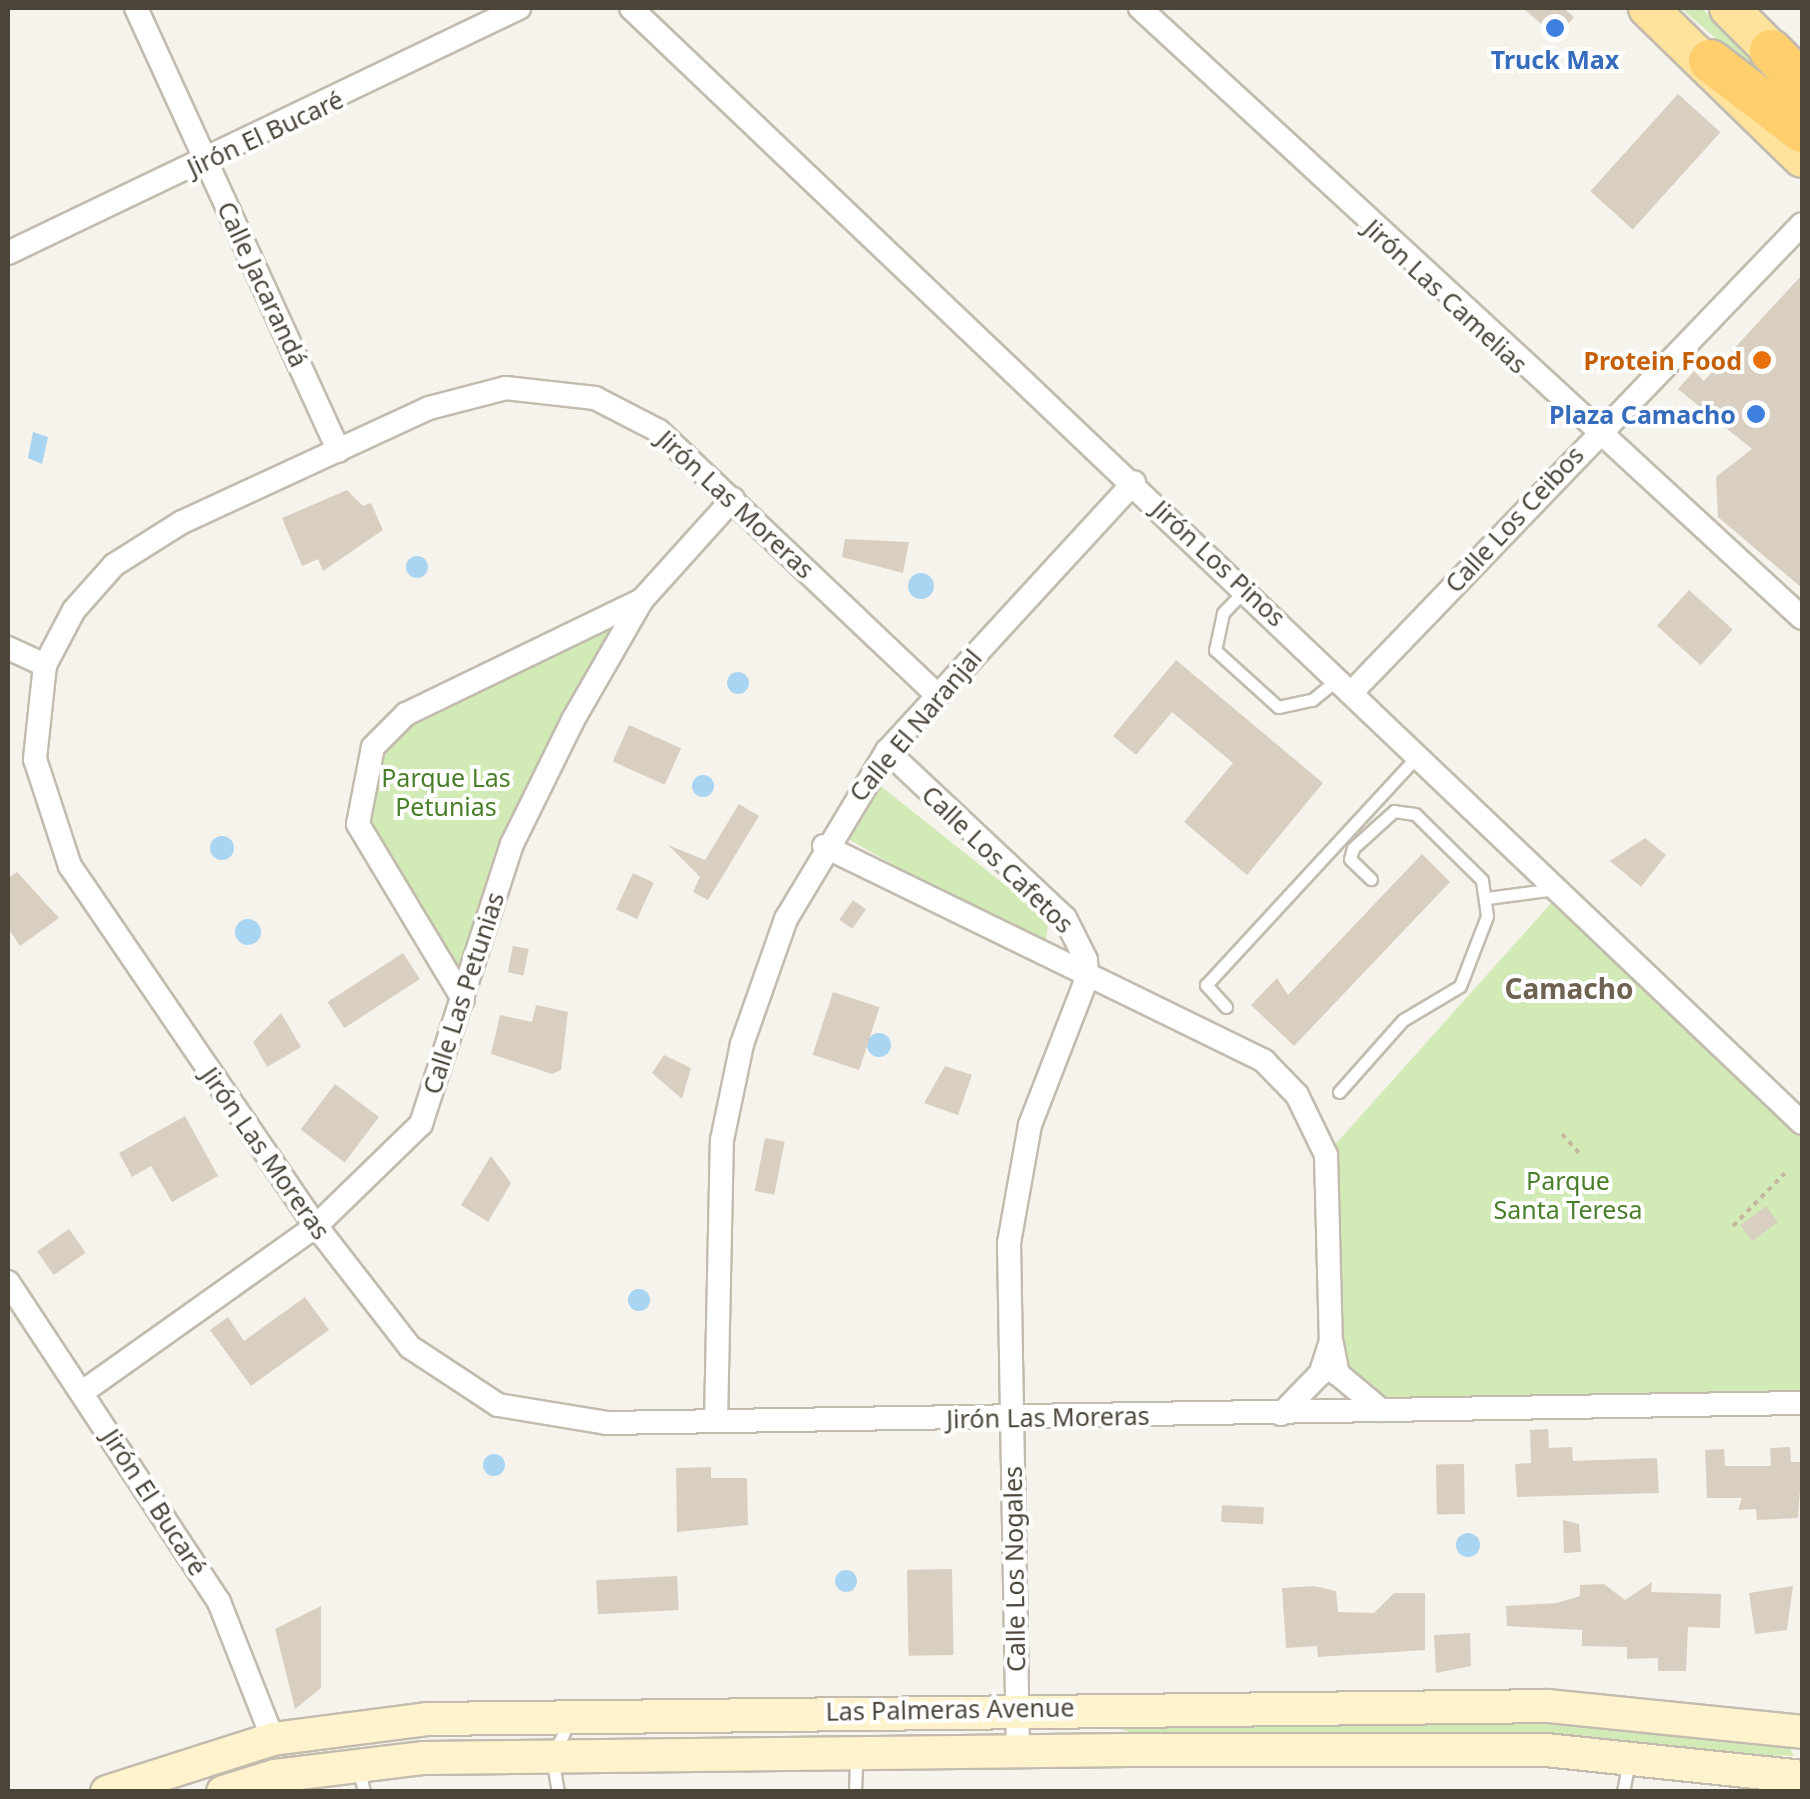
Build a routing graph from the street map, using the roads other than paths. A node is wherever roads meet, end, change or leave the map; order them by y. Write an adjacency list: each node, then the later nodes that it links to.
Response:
1 (136, 8): 12 (street, Calle Jacarandá)
2 (519, 8): 12 (street, Jirón El Bucaré)
3 (630, 8): 17 (street, Jirón Los Pinos)
4 (1140, 8): 15 (street, Jirón Las Camelias)
5 (1648, 8): 8 (main road)
6 (1730, 8): 7 (main road)
7 (1771, 51): 9 (highway)
8 (1710, 61): 10 (highway); 11 (main road)
9 (1802, 82)
10 (1802, 130)
11 (1802, 158)
12 (206, 160): 14 (street, Jirón El Bucaré); 16 (street, Calle Jacarandá)
13 (1802, 224): 15 (street, Calle Los Ceibos)
14 (8, 253)
15 (1593, 434): 21 (street, Jirón Las Camelias); 24 (street, Calle Los Ceibos)
16 (339, 451): 18 (street, Jirón Las Moreras); 23 (street, Jirón Las Moreras)
17 (1134, 482): 19 (street, Jirón Los Pinos); 25 (street, Calle El Naranjal)
18 (733, 499): 20 (street, Calle Las Petunias); 25 (street, Jirón Las Moreras)
19 (1246, 588): 24 (street, Jirón Los Pinos); 24 (lane)
20 (642, 600): 33 (street, Calle Las Petunias); 33 (street)
21 (1802, 618)
22 (8, 648): 23 (street)
23 (44, 664): 37 (street, Jirón Las Moreras)
24 (1347, 683): 27 (street, Jirón Los Pinos)
25 (935, 693): 26 (street, Calle El Naranjal)
26 (886, 751): 28 (street, Calle El Naranjal); 32 (street, Calle Los Cafetos)
27 (1419, 754): 30 (street, Jirón Los Pinos); 34 (lane)
28 (824, 846): 32 (street, Calle Los Cafetos); 45 (street, Calle El Naranjal)
29 (1371, 879): 31 (lane)
30 (1555, 890): 31 (lane); 36 (street, Jirón Los Pinos)
31 (1486, 898): 35 (lane)
32 (1087, 978): 39 (street, Calle Los Cafetos); 44 (street, Calle Los Nogales)
33 (463, 998): 37 (street, Calle Las Petunias)
34 (1226, 1007)
35 (1339, 1092)
36 (1802, 1123)
37 (316, 1226): 40 (street, Calle Las Petunias); 45 (street, Jirón Las Moreras)
38 (8, 1282): 40 (street, Jirón El Bucaré)
39 (1331, 1341): 42 (street, Calle Los Cafetos); 43 (street, Calle Los Cafetos)
40 (84, 1391): 51 (street, Jirón El Bucaré)
41 (1802, 1403): 42 (street, Jirón Las Moreras)
42 (1390, 1413): 43 (street, Jirón Las Moreras)
43 (1280, 1414): 44 (street, Jirón Las Moreras)
44 (1011, 1418): 45 (street, Jirón Las Moreras); 48 (street, Calle Los Nogales)
45 (716, 1421)
46 (1110, 1706): 48 (main road, Las Palmeras Avenue); 50 (main road, Las Palmeras Avenue); 52 (main road)
47 (949, 1708): 48 (main road, Las Palmeras Avenue); 49 (main road, Las Palmeras Avenue); 54 (main road)
48 (1018, 1708): 53 (street, Calle Los Nogales)
49 (581, 1714): 51 (main road, Las Palmeras Avenue); 57 (lane)
50 (1802, 1732)
51 (272, 1739): 60 (main road, Las Palmeras Avenue)
52 (1129, 1750): 53 (main road, Las Palmeras Avenue); 56 (main road, Las Palmeras Avenue)
53 (1018, 1753): 54 (main road, Las Palmeras Avenue)
54 (955, 1754): 55 (main road, Las Palmeras Avenue)
55 (856, 1755): 57 (main road, Las Palmeras Avenue); 63 (lane)
56 (1630, 1756): 58 (main road, Las Palmeras Avenue); 64 (lane)
57 (552, 1757): 59 (main road, Las Palmeras Avenue); 62 (lane)
58 (1802, 1777)
59 (360, 1779): 61 (main road, Las Palmeras Avenue)
60 (106, 1792)
61 (223, 1792)
62 (558, 1792)
63 (855, 1792)
64 (1623, 1792)

